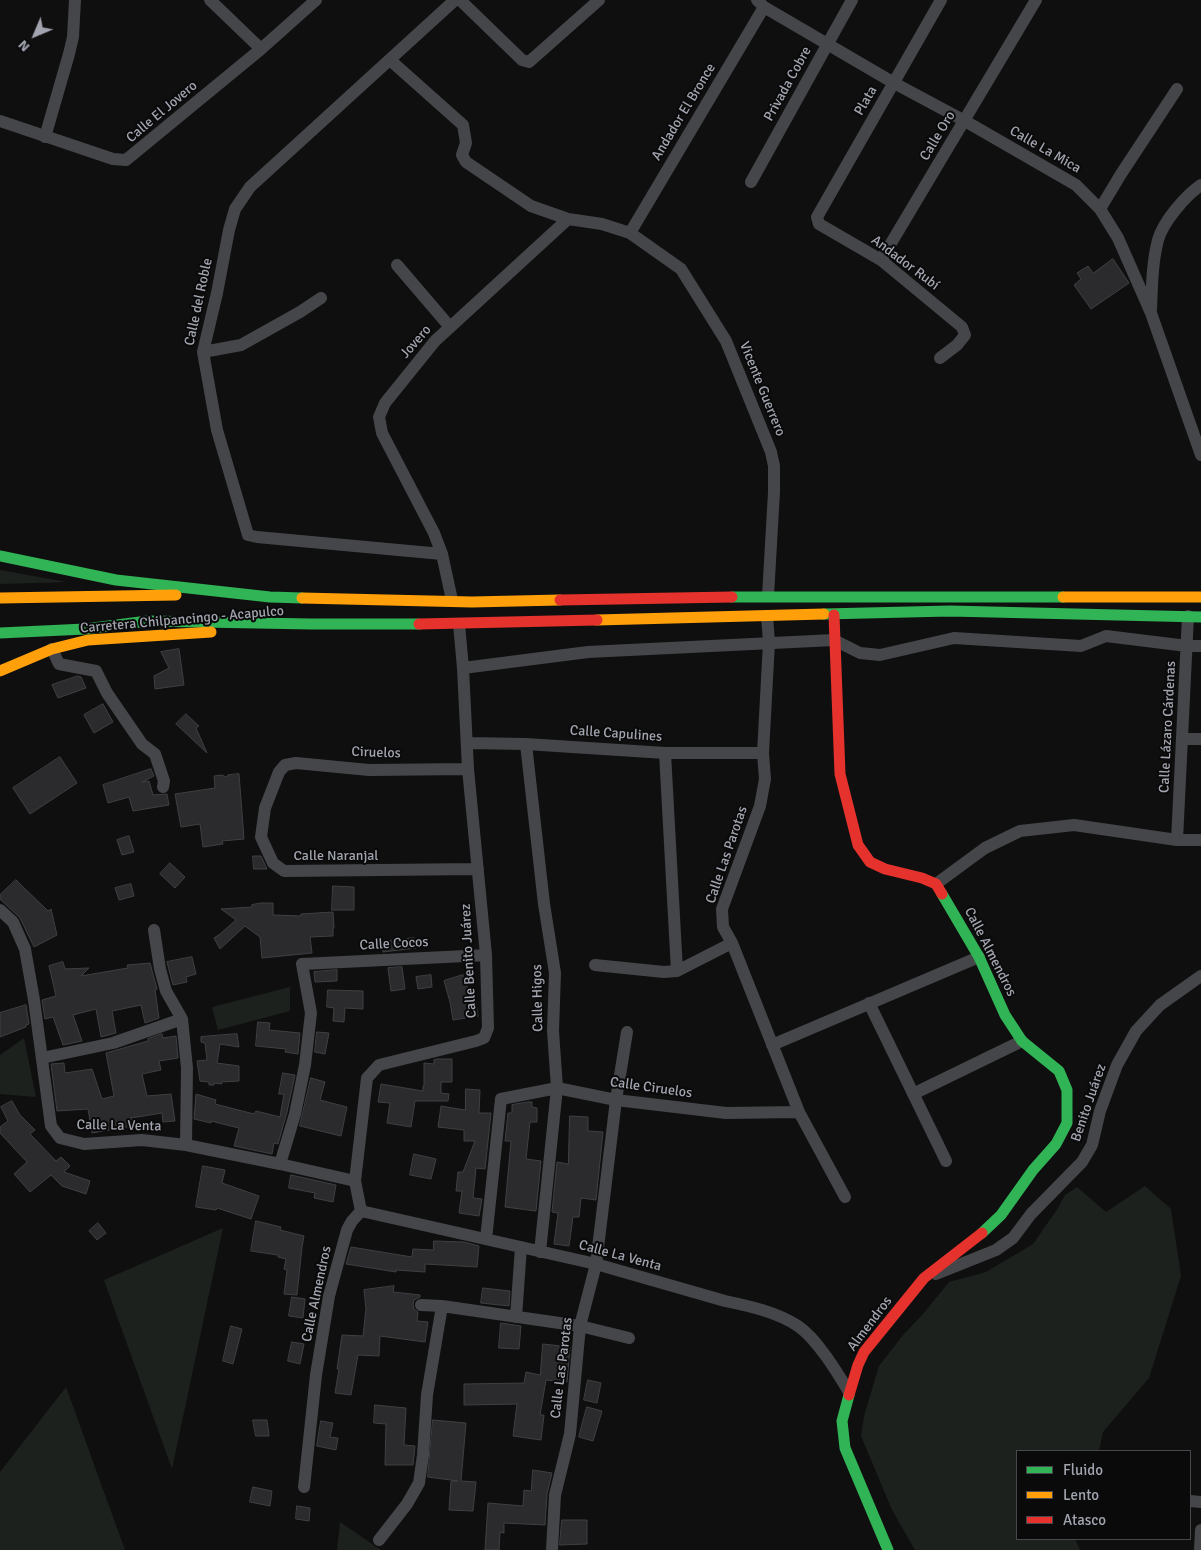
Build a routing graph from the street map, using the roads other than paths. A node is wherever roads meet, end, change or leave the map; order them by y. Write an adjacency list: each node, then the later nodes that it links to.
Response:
1 (75, 0): 18 (street)
2 (210, 0): 12 (street)
3 (316, 0): 12 (street, Calle El Jovero)
4 (454, 0): 13 (street, Calle del Roble)
5 (460, 0): 6 (street)
6 (599, 0)
7 (852, 0): 11 (street, Privada Cobre)
8 (941, 0): 14 (street, Plata)
9 (1036, 0): 16 (street, Calle Oro)
10 (760, 3): 11 (street, Calle La Mica); 24 (street, Andador El Bronce)
11 (826, 44): 14 (street, Calle La Mica); 19 (street, Privada Cobre)
12 (261, 48): 18 (street, Calle El Jovero)
13 (390, 60): 22 (street); 30 (street, Calle del Roble)
14 (894, 83): 16 (street, Calle La Mica); 23 (street, Plata)
15 (1177, 89): 21 (street)
16 (965, 121): 21 (street, Calle La Mica); 25 (street, Calle Oro)
17 (0, 122): 18 (street, Calle El Jovero)
18 (45, 137)
19 (751, 182)
20 (1201, 186): 28 (street)
21 (1100, 209): 28 (street, Calle La Mica)
22 (568, 219): 24 (street); 29 (street, Jovero)
23 (818, 220): 25 (street, Andador Rubí)
24 (630, 232): 35 (street, Vicente Guerrero)
25 (881, 260): 31 (street, Andador Rubí)
26 (397, 265): 29 (street)
27 (321, 298): 30 (street)
28 (1151, 313): 32 (street, Calle La Mica)
29 (450, 327): 33 (street, Jovero)
30 (203, 352): 33 (street, Calle del Roble)
31 (940, 358)
32 (1201, 455)
33 (442, 554): 39 (street, Jovero)
34 (0, 556): 36 (main road)
35 (768, 596): 37 (main road); 39 (main road)
36 (270, 597): 38 (main road, Carretera Chilpancingo - Acapulco); 39 (main road)
37 (1201, 597)
38 (0, 598)
39 (452, 600)
40 (834, 615): 41 (main road); 42 (main road); 46 (main road)
41 (767, 616): 44 (main road); 47 (street, Calle Las Parotas)
42 (1195, 616): 48 (street, Calle Lázaro Cárdenas)
43 (311, 624): 44 (main road); 45 (main road); 50 (main road, Carretera Chilpancingo - Acapulco)
44 (459, 624): 51 (street, Calle Benito Juárez)
45 (0, 632)
46 (834, 640): 47 (street); 48 (street); 65 (main road)
47 (769, 642): 51 (street); 58 (street, Calle Las Parotas)
48 (1187, 646): 49 (street); 53 (street, Calle Lázaro Cárdenas)
49 (1201, 646)
50 (52, 649): 52 (main road, Carretera Chilpancingo - Acapulco); 61 (street)
51 (463, 668): 55 (street, Calle Benito Juárez)
52 (0, 671)
53 (1182, 739): 54 (street); 62 (street, Calle Lázaro Cárdenas)
54 (1201, 739)
55 (467, 743): 56 (street, Calle Capulines); 60 (street, Calle Benito Juárez)
56 (526, 744): 57 (street, Calle Capulines); 80 (street, Calle Higos)
57 (664, 753): 58 (street, Calle Capulines); 72 (street)
58 (763, 753): 68 (street, Calle Las Parotas)
59 (285, 765): 60 (street, Ciruelos); 64 (street, Calle Naranjal)
60 (468, 768): 64 (street, Calle Benito Juárez)
61 (163, 786)
62 (1177, 840): 63 (street); 65 (street)
63 (1201, 840)
64 (478, 869): 69 (street, Calle Benito Juárez)
65 (936, 884): 70 (main road, Calle Almendros)
66 (0, 910): 79 (street, Calle La Venta)
67 (154, 930): 75 (street)
68 (732, 943): 72 (street); 78 (street, Calle Las Parotas)
69 (486, 955): 86 (street, Calle Cocos); 87 (street, Calle Benito Juárez)
70 (979, 957): 74 (street); 77 (main road, Calle Almendros)
71 (594, 965): 72 (street)
72 (677, 972)
73 (1199, 980): 94 (street, Benito Juárez)
74 (869, 1003): 78 (street); 81 (street)
75 (182, 1019): 79 (street); 84 (street)
76 (627, 1032): 82 (street, Calle Las Parotas)
77 (1022, 1041): 81 (street); 94 (main road, Calle Almendros)
78 (772, 1045): 83 (street, Calle Las Parotas)
79 (42, 1058): 84 (street, Calle La Venta)
80 (557, 1088): 82 (street, Calle Ciruelos); 90 (street, Calle Ciruelos); 92 (street, Calle Higos)
81 (912, 1094): 85 (street)
82 (616, 1100): 83 (street, Calle Ciruelos); 93 (street, Calle Las Parotas)
83 (798, 1112): 88 (street, Calle Las Parotas)
84 (186, 1144): 86 (street, Calle La Venta)
85 (946, 1161)
86 (280, 1164): 87 (street, Calle La Venta)
87 (355, 1181): 89 (street, Calle Benito Juárez)
88 (845, 1197)
89 (361, 1210): 90 (street, Calle La Venta); 101 (street, Calle Almendros)
90 (486, 1240): 91 (street, Calle La Venta)
91 (521, 1247): 92 (street, Calle La Venta); 97 (street)
92 (540, 1252): 93 (street, Calle La Venta)
93 (596, 1264): 98 (street, Calle Las Parotas); 100 (street, Calle La Venta)
94 (924, 1278): 100 (main road, Almendros)
95 (421, 1305): 96 (street)
96 (442, 1306): 97 (street); 103 (street)
97 (516, 1317): 98 (street)
98 (580, 1326): 99 (street); 104 (street, Calle Las Parotas)
99 (629, 1338)
100 (849, 1392): 105 (main road, Almendros)
101 (304, 1488)
102 (1201, 1530): 106 (street)
103 (379, 1540)
104 (552, 1550)
105 (888, 1550)
106 (1200, 1550)

